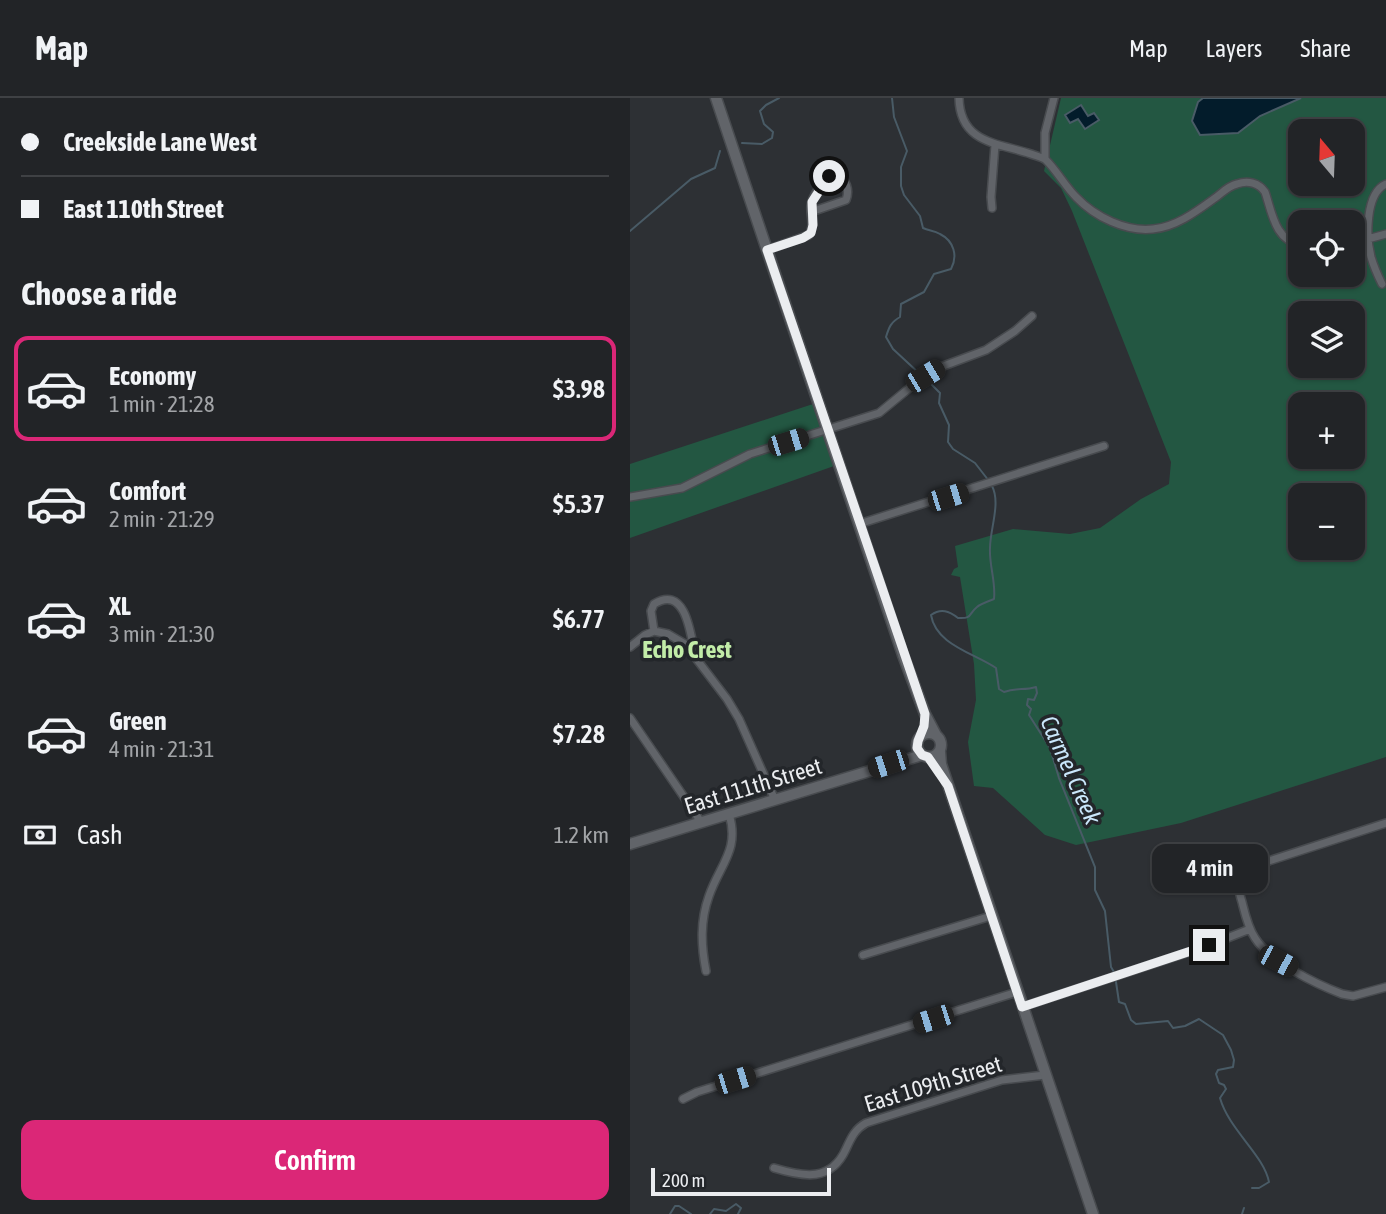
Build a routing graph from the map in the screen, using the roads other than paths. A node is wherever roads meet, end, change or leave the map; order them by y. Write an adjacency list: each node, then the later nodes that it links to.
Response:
1 (716, 98): 13 (main road)
2 (959, 98): 4 (street)
3 (1054, 98): 5 (street)
4 (995, 145): 5 (street); 7 (street)
5 (1045, 159): 11 (street)
6 (1386, 184): 10 (street)
7 (992, 208)
8 (811, 212): 8 (street); 13 (street)
9 (1386, 233): 10 (street)
10 (1369, 239): 12 (street); 14 (street)
11 (1288, 240)
12 (1365, 240)
13 (767, 250): 16 (main road)
14 (1382, 284)
15 (1031, 316): 16 (street)
16 (828, 430): 18 (street); 19 (main road)
17 (1104, 446): 19 (street)
18 (630, 497)
19 (859, 524): 23 (main road)
20 (654, 631): 21 (street); 22 (street); 22 (street)
21 (630, 647)
22 (696, 657): 31 (street)
23 (925, 714): 25 (main road); 26 (main road)
24 (630, 718): 33 (street)
25 (936, 735): 26 (main road); 27 (main road)
26 (918, 740): 28 (main road); 29 (main road, East 111th Street)
27 (940, 752): 28 (main road); 30 (main road)
28 (925, 756): 29 (main road, East 111th Street); 30 (main road)
29 (888, 764): 31 (main road, East 111th Street)
30 (948, 786): 36 (main road)
31 (775, 800): 32 (main road, East 111th Street)
32 (729, 814): 33 (main road, East 111th Street); 39 (street)
33 (701, 822): 35 (main road, East 111th Street)
34 (1386, 823): 37 (street)
35 (630, 844)
36 (991, 916): 38 (street); 41 (main road)
37 (1250, 929): 40 (street); 42 (street)
38 (863, 955)
39 (706, 971)
40 (1386, 987)
41 (1017, 992): 42 (main road); 44 (street)
42 (1022, 1007): 43 (main road)
43 (1045, 1075): 45 (street, East 109th Street); 46 (main road)
44 (683, 1099)
45 (774, 1168)
46 (1093, 1214)

